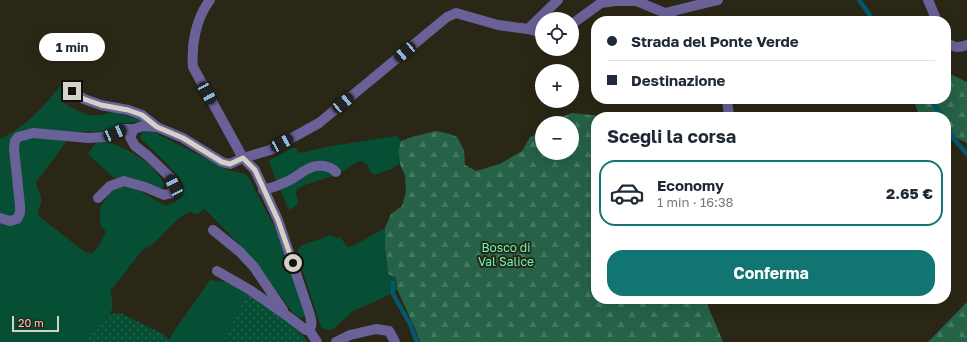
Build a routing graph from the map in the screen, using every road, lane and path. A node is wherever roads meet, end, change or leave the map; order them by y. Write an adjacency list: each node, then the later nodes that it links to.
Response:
1 (210, 0): 16 (street)
2 (558, 0): 9 (street)
3 (718, 0): 5 (street)
4 (928, 0): 7 (street)
5 (664, 13): 6 (street); 8 (street)
6 (668, 16)
7 (935, 16)
8 (579, 19)
9 (528, 29): 10 (street); 16 (street)
10 (535, 31)
11 (951, 46): 12 (street)
12 (967, 46)
13 (72, 91): 14 (street)
14 (157, 127): 15 (street); 16 (street)
15 (134, 129): 19 (street); 20 (street)
16 (243, 158): 18 (street)
17 (336, 172): 18 (street)
18 (263, 190): 24 (street)
19 (98, 198)
20 (0, 218)
21 (213, 230): 23 (street)
22 (217, 271): 23 (street)
23 (286, 315): 24 (street)
24 (309, 330): 25 (street)
25 (317, 342)
26 (336, 342): 27 (street)
27 (395, 342)

